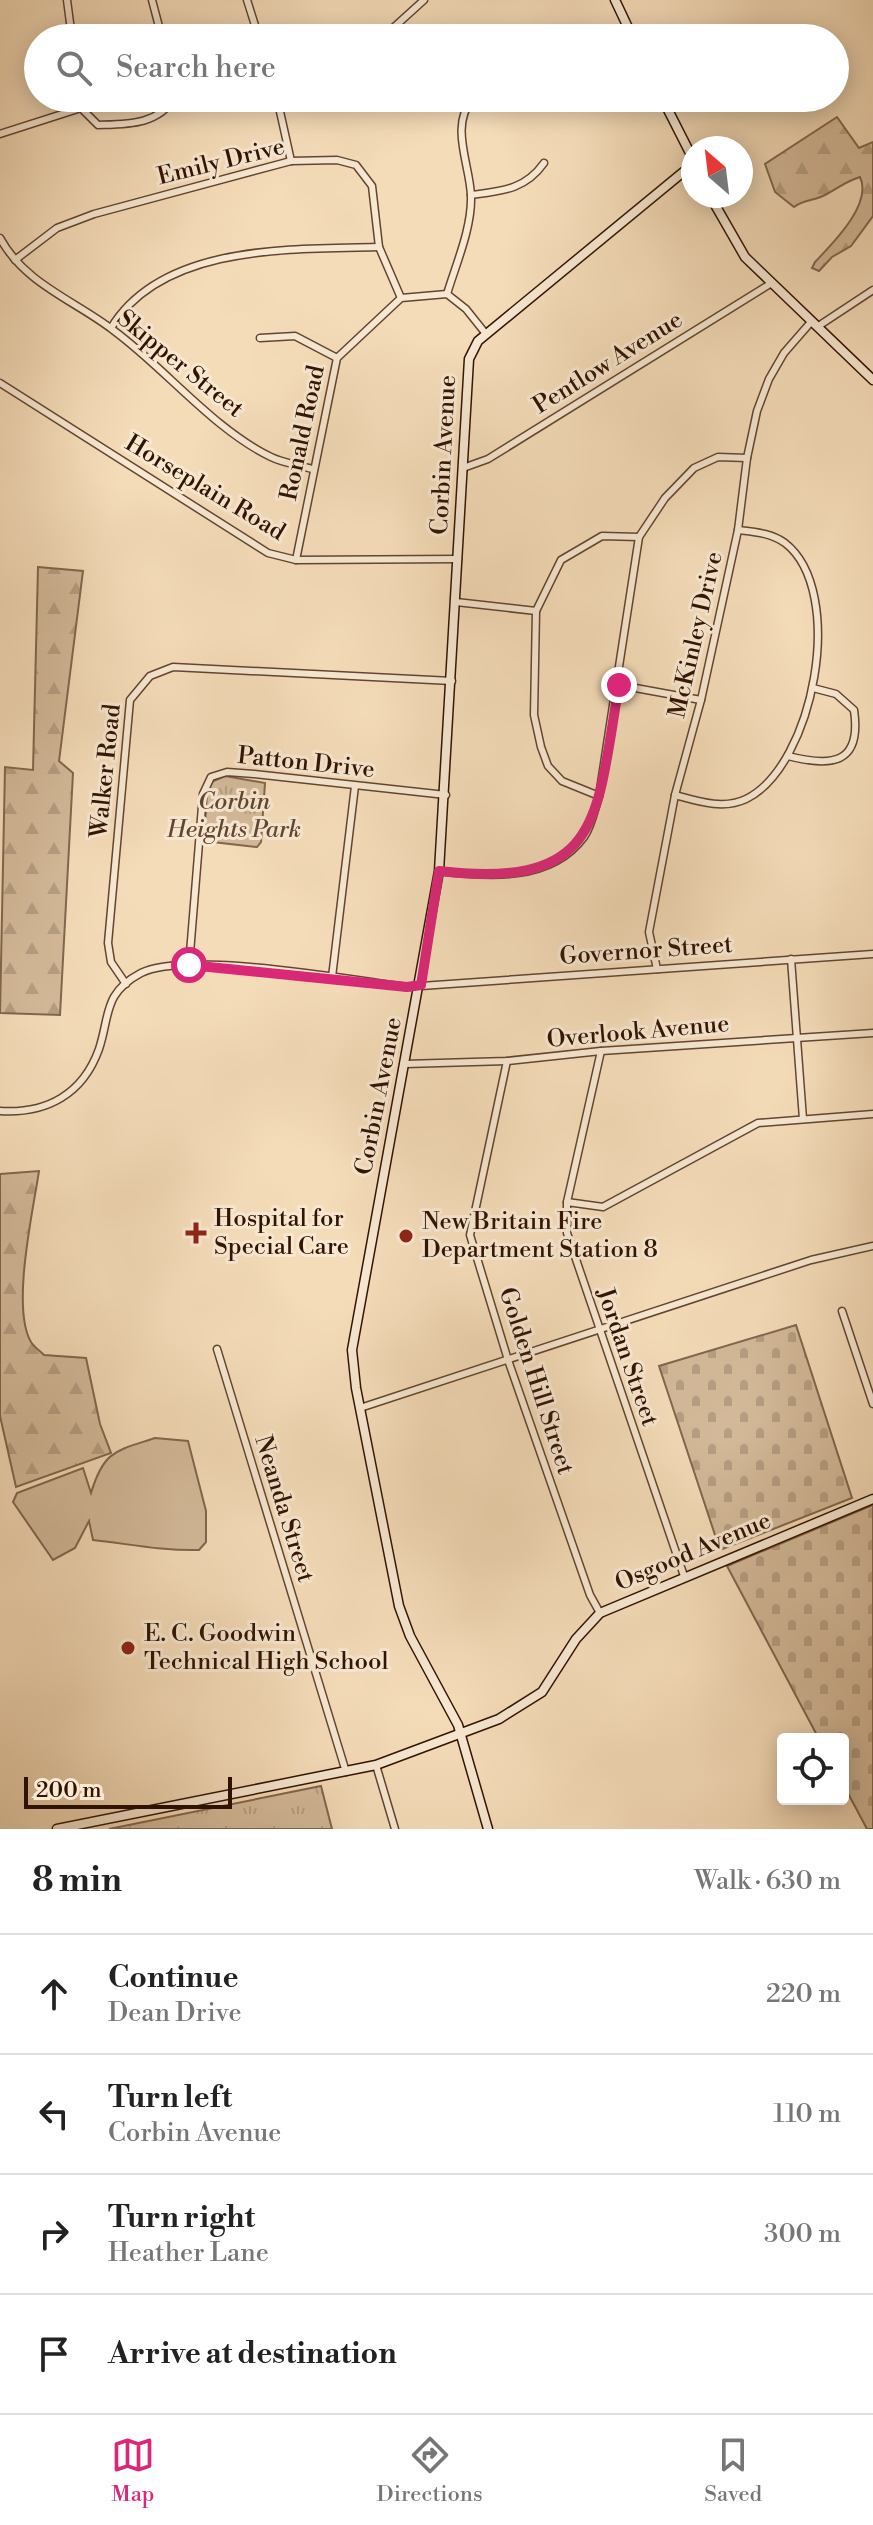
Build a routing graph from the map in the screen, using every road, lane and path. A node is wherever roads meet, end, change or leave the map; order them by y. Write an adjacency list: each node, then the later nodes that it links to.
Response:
1 (67, 0): 6 (street)
2 (152, 0): 7 (street)
3 (247, 0): 8 (street)
4 (424, 0): 9 (street)
5 (615, 0): 10 (main road)
6 (70, 24)
7 (158, 24)
8 (255, 24)
9 (397, 24)
10 (626, 24)
11 (69, 112): 17 (street)
12 (85, 112): 13 (street)
13 (163, 112)
14 (280, 112): 19 (street)
15 (464, 112): 22 (street)
16 (669, 112): 18 (main road)
17 (0, 134)
18 (681, 137)
19 (291, 161): 25 (street, Emily Drive); 26 (street, Emily Drive)
20 (544, 163): 22 (street)
21 (681, 172): 33 (main road, Corbin Avenue)
22 (471, 195): 29 (street)
23 (717, 208): 27 (main road)
24 (0, 238): 26 (street, Skipper Street)
25 (379, 247): 30 (street, Emily Drive); 32 (street)
26 (15, 260): 32 (street, Skipper Street)
27 (770, 284): 31 (main road); 39 (street, Pentlow Avenue)
28 (873, 290): 31 (street, McKinley Drive)
29 (447, 294): 30 (street); 33 (street)
30 (401, 298): 35 (street, Ronald Road)
31 (814, 324): 36 (main road); 38 (street, McKinley Drive)
32 (111, 328): 40 (street, Skipper Street)
33 (486, 334): 39 (main road, Corbin Avenue)
34 (260, 338): 35 (street)
35 (337, 358): 40 (street, Ronald Road)
36 (873, 380)
37 (0, 383): 44 (street, Horseplain Road)
38 (747, 458): 41 (street, McKinley Drive); 42 (street)
39 (463, 468): 43 (main road, Corbin Avenue)
40 (312, 469): 44 (street, Ronald Road)
41 (738, 530): 49 (street); 50 (street, McKinley Drive)
42 (639, 537): 46 (street); 48 (street)
43 (458, 559): 44 (street, Horseplain Road); 45 (main road, Corbin Avenue)
44 (296, 560)
45 (456, 602): 46 (street); 47 (main road, Corbin Avenue)
46 (536, 611): 55 (street)
47 (452, 681): 53 (main road, Corbin Avenue); 62 (street, Walker Road)
48 (619, 685): 50 (street); 55 (street)
49 (813, 688): 51 (street); 51 (street)
50 (701, 700): 54 (street, McKinley Drive)
51 (788, 756): 54 (street)
52 (355, 786): 53 (street, Patton Drive); 59 (street, Patton Drive); 61 (street)
53 (446, 795): 56 (main road, Corbin Avenue)
54 (675, 795): 60 (street, McKinley Drive)
55 (599, 796): 56 (street)
56 (439, 871): 63 (main road, Corbin Avenue)
57 (873, 954): 58 (street, Governor Street)
58 (791, 959): 60 (street, Governor Street); 65 (street)
59 (189, 965): 61 (street, Governor Street); 62 (street, Governor Street)
60 (657, 969): 63 (street, Governor Street)
61 (332, 977): 63 (street, Governor Street)
62 (126, 984): 69 (street)
63 (421, 985): 68 (main road, Corbin Avenue)
64 (873, 1033): 65 (street, Overlook Avenue)
65 (797, 1037): 66 (street, Overlook Avenue); 71 (street)
66 (601, 1051): 67 (street, Overlook Avenue); 72 (street, Jordan Street)
67 (507, 1061): 68 (street, Overlook Avenue); 77 (street, Golden Hill Street)
68 (405, 1064): 79 (main road, Corbin Avenue)
69 (0, 1111)
70 (873, 1114): 71 (street)
71 (803, 1119): 72 (street)
72 (567, 1202): 75 (street, Jordan Street)
73 (873, 1246): 75 (street)
74 (842, 1311): 78 (street)
75 (598, 1329): 77 (street); 81 (street, Jordan Street)
76 (217, 1349): 85 (street, Neanda Street)
77 (508, 1360): 79 (street); 82 (street, Golden Hill Street)
78 (873, 1404)
79 (360, 1408): 83 (main road, Corbin Avenue)
80 (873, 1499): 81 (main road, Osgood Avenue)
81 (684, 1576): 82 (main road, Osgood Avenue)
82 (600, 1613): 83 (main road, Osgood Avenue)
83 (461, 1733): 84 (main road, Osgood Avenue); 88 (main road, Corbin Avenue)
84 (376, 1765): 85 (main road, Osgood Avenue); 87 (street)
85 (346, 1772): 86 (main road, Osgood Avenue)
86 (57, 1829)
87 (395, 1829)
88 (488, 1829)

